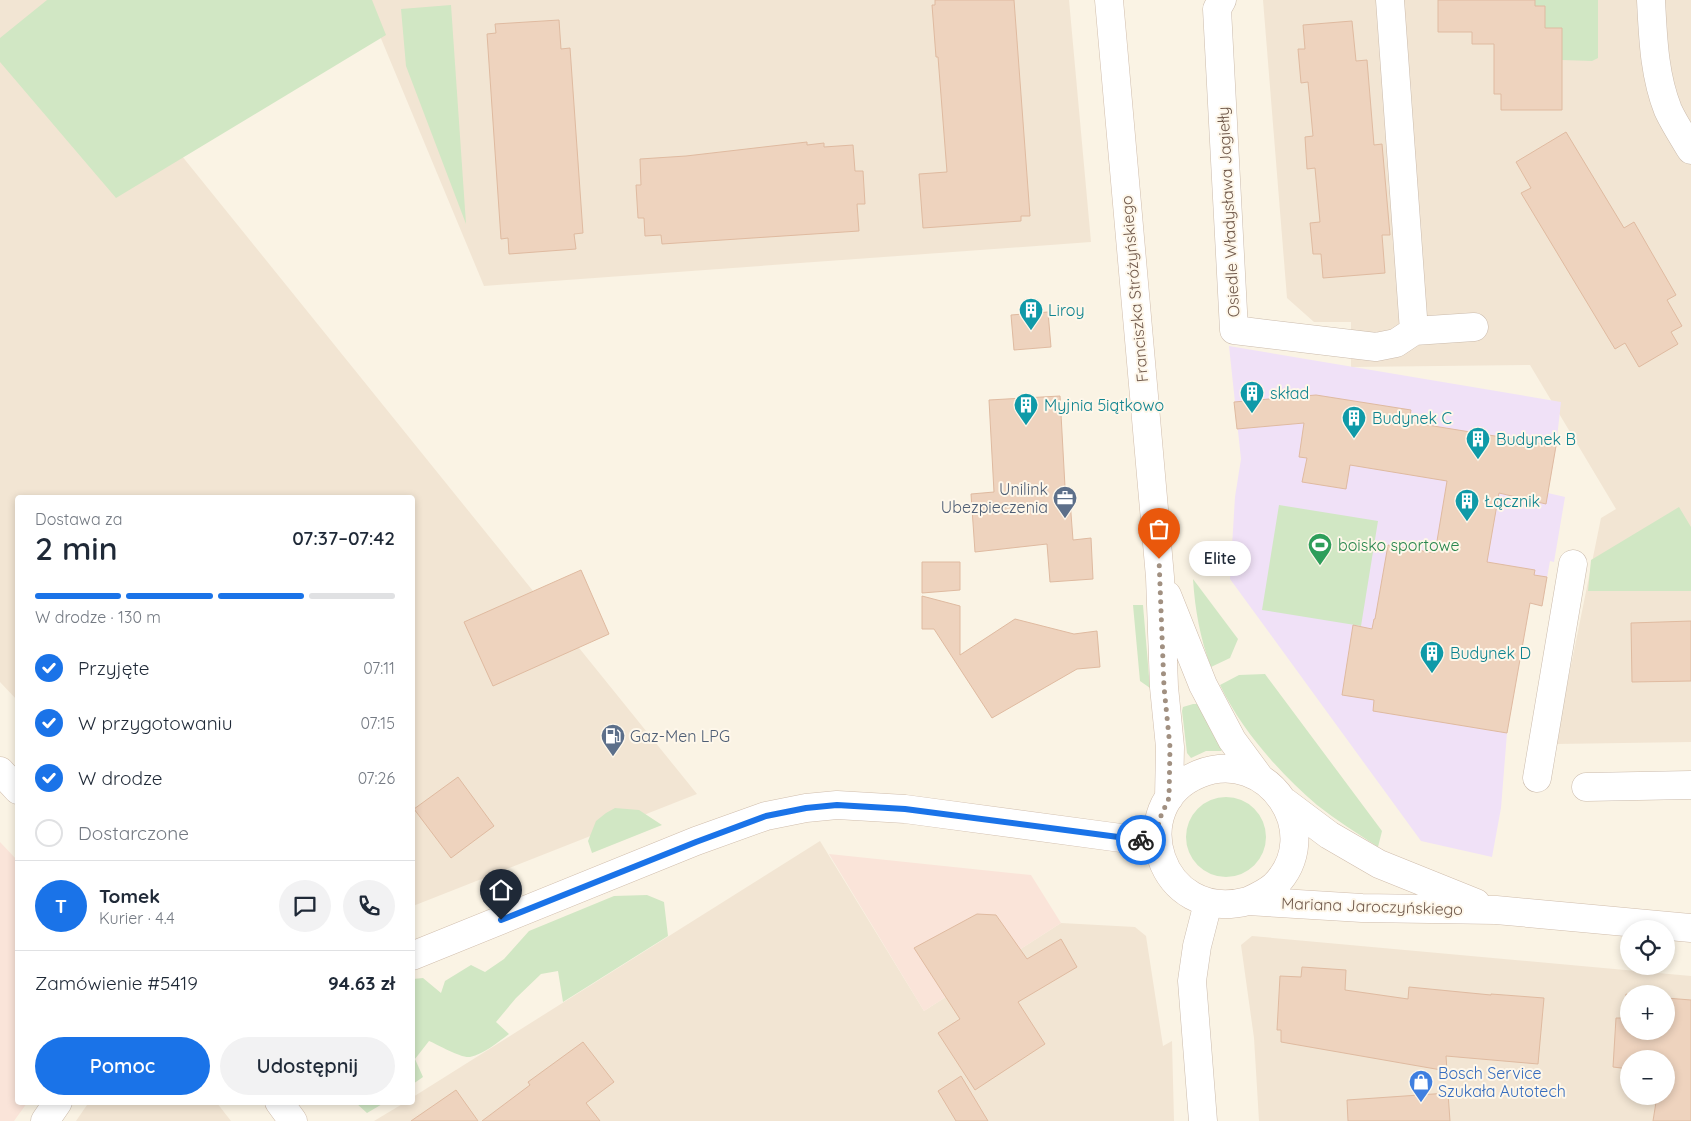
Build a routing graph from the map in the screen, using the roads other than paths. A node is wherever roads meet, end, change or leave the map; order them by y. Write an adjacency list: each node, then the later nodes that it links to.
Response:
1 (1109, 0): 9 (street, Franciszka Stróżyńskiego)
2 (1222, 0): 7 (street, Osiedle Władysława Jagiełły)
3 (1390, 0): 7 (street)
4 (1651, 0): 5 (street)
5 (1691, 150)
6 (1474, 327): 7 (street, Osiedle Władysława Jagiełły)
7 (1414, 331)
8 (1573, 564): 12 (street)
9 (1160, 577): 11 (street, Franciszka Stróżyńskiego); 16 (street, Franciszka Stróżyńskiego)
10 (0, 771): 14 (street)
11 (1260, 778): 16 (street); 17 (street)
12 (1537, 778)
13 (1691, 785): 15 (street)
14 (15, 787)
15 (1586, 787)
16 (1169, 798): 18 (street)
17 (1285, 802): 19 (street); 21 (street, Mariana Jaroczyńskiego)
18 (1158, 843): 20 (street); 23 (street)
19 (1248, 901): 20 (street); 21 (street, Mariana Jaroczyńskiego)
20 (1208, 903): 28 (street)
21 (1496, 910): 22 (street, Mariana Jaroczyńskiego)
22 (1691, 928)
23 (415, 955)
24 (56, 1105): 26 (street)
25 (281, 1105): 27 (street)
26 (45, 1121)
27 (293, 1121)
28 (1202, 1121)

